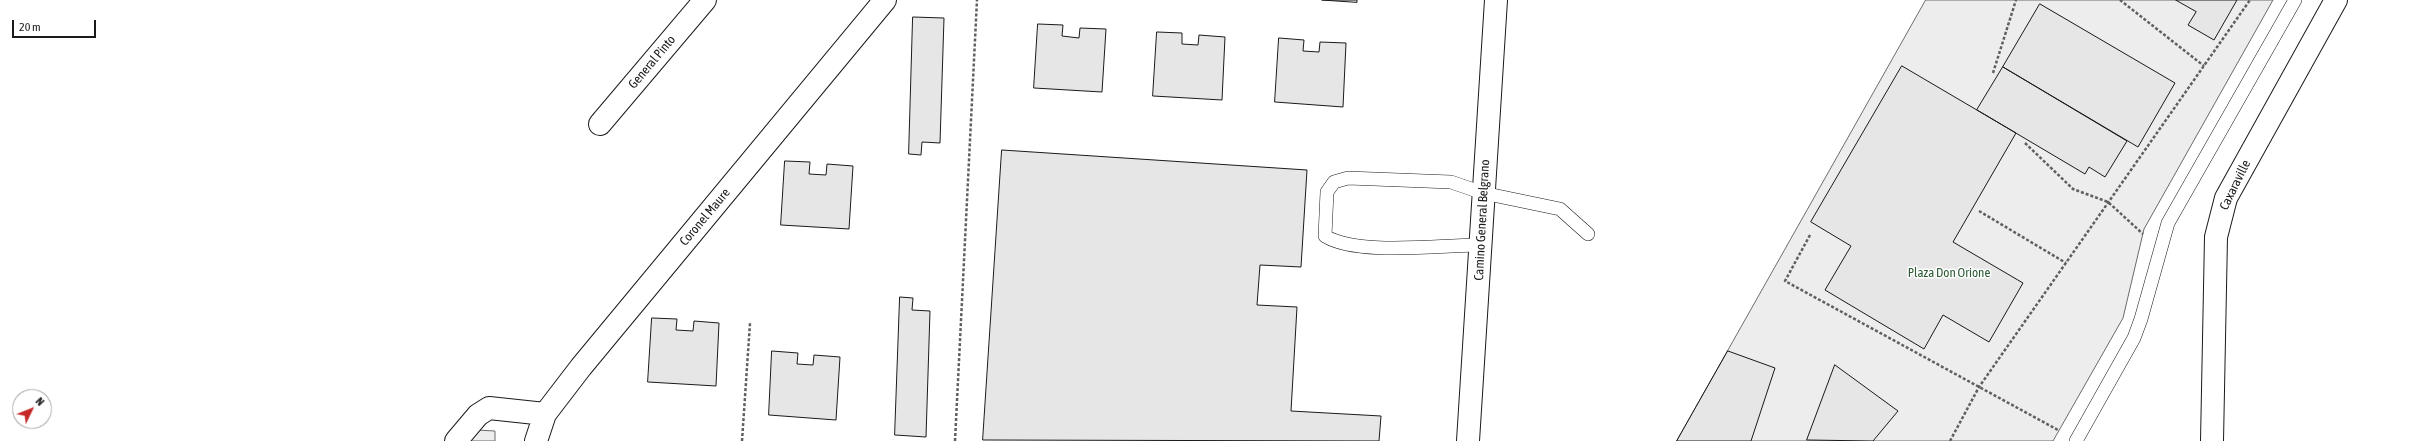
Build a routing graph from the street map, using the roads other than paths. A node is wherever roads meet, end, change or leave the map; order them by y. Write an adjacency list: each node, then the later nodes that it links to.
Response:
1 (705, 0): 6 (street, General Pinto)
2 (885, 0): 10 (street, Coronel Maure)
3 (1496, 0): 7 (street, Camino General Belgrano)
4 (2295, 0): 11 (lane)
5 (2336, 0): 15 (street, Caxaraville)
6 (600, 124)
7 (1483, 193): 8 (lane); 9 (street, Camino General Belgrano); 9 (lane)
8 (1588, 234)
9 (1480, 245): 14 (street, Camino General Belgrano)
10 (545, 414): 12 (street); 13 (street, Coronel Maure)
11 (2076, 440)
12 (456, 441)
13 (536, 441)
14 (1468, 441)
15 (2212, 441)

